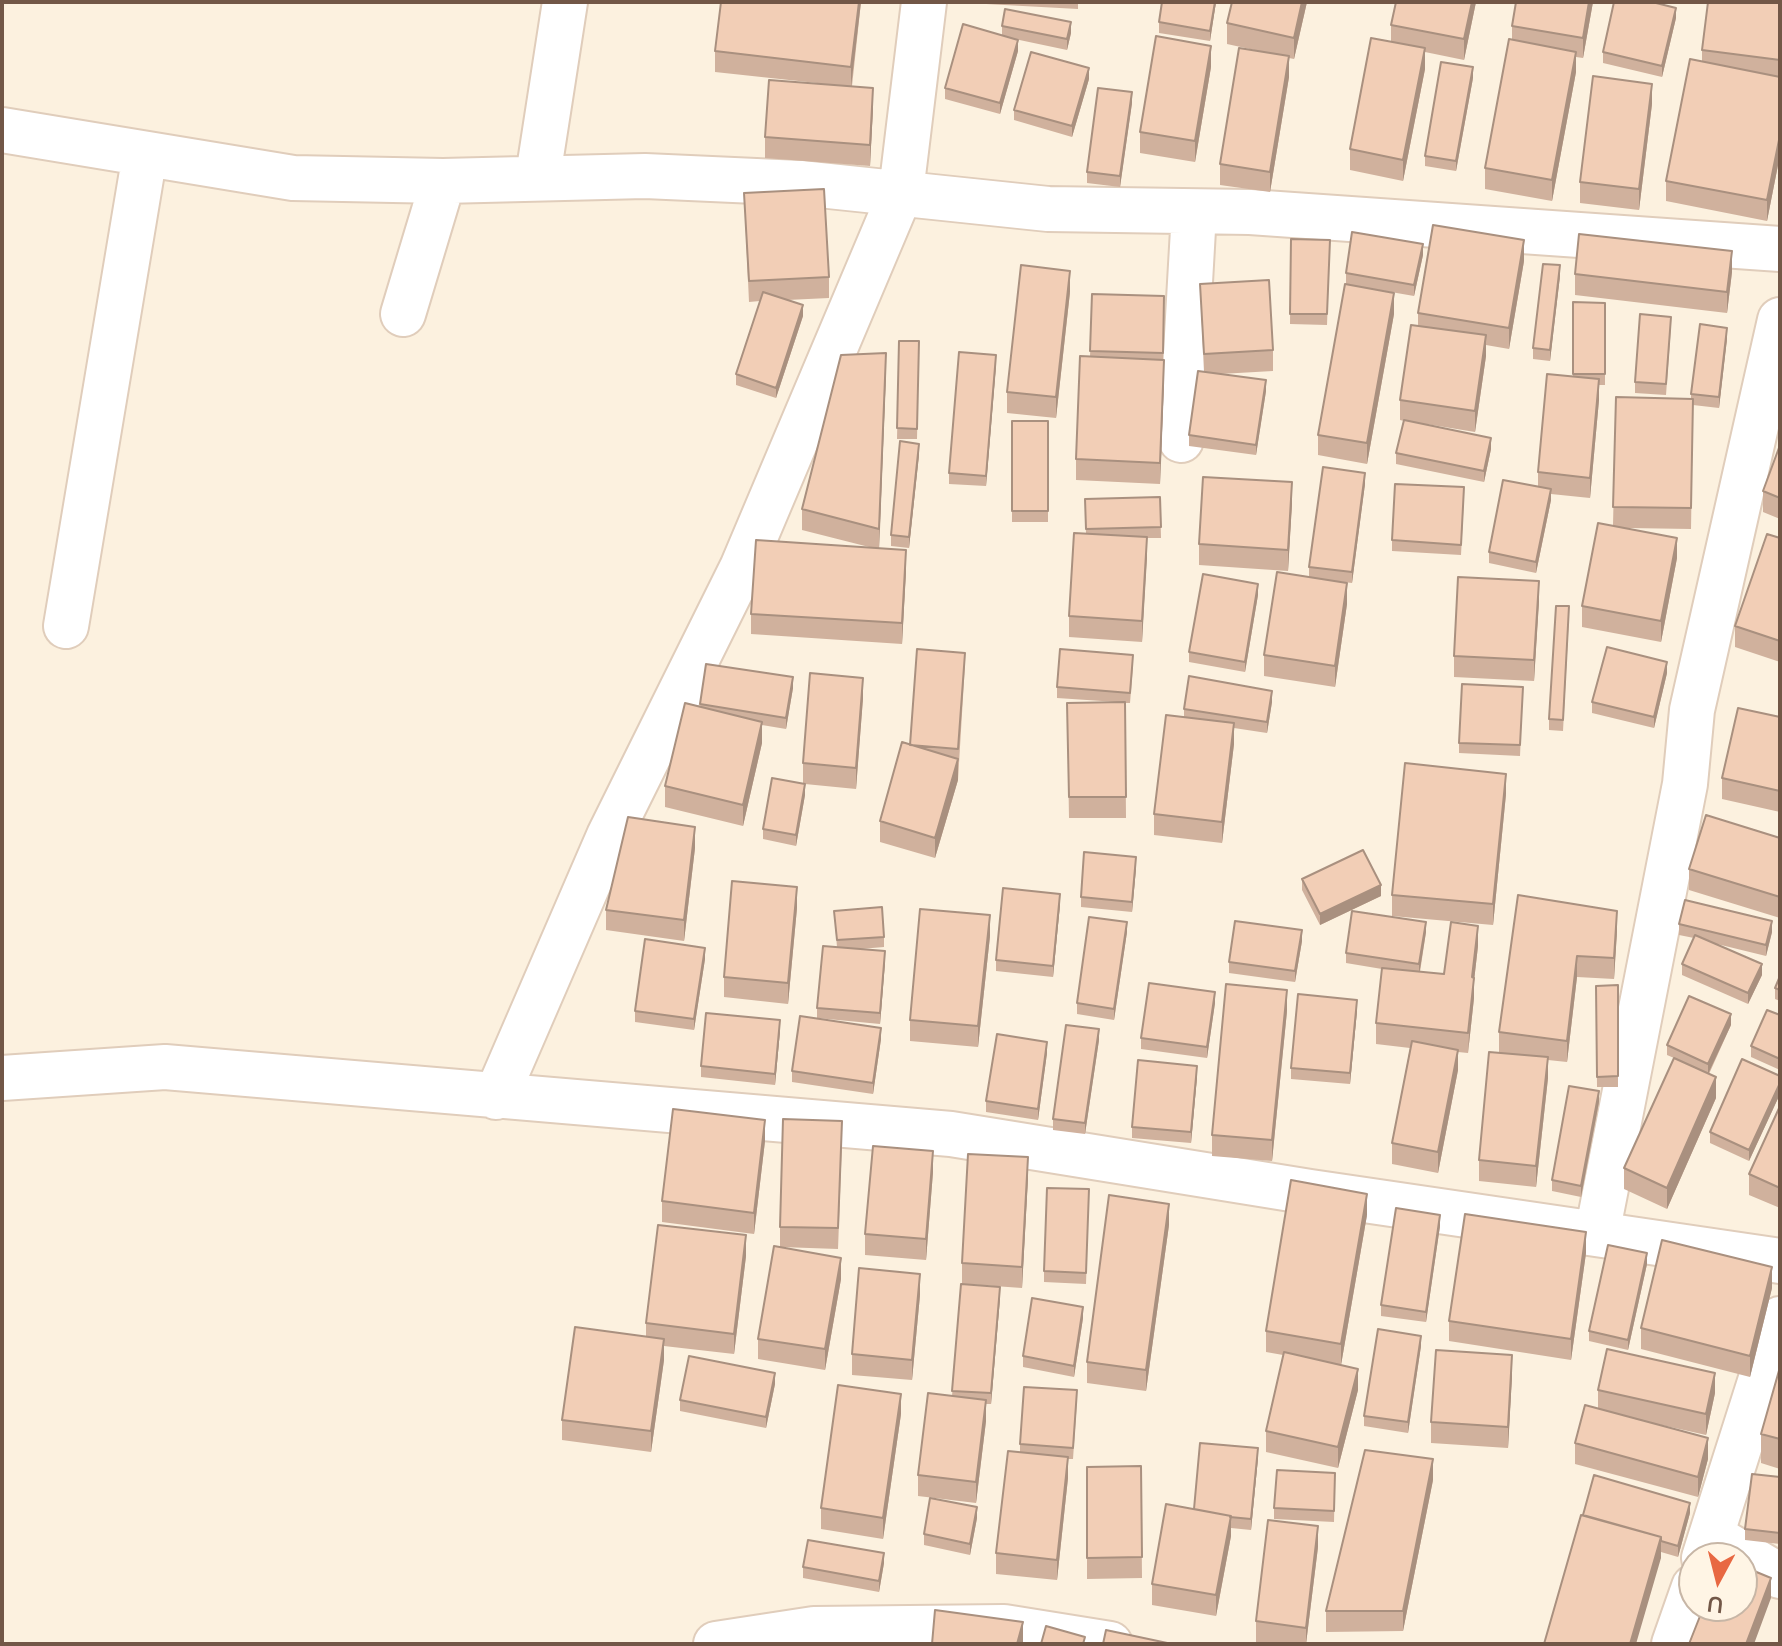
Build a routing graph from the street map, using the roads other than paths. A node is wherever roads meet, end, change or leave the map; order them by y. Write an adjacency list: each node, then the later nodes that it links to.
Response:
1 (565, 2): 5 (street)
2 (924, 2): 7 (street)
3 (2, 130): 4 (street)
4 (145, 154): 6 (street); 13 (street)
5 (538, 176): 6 (street); 7 (street)
6 (443, 181): 10 (street)
7 (901, 192): 8 (street); 15 (street)
8 (1194, 212): 9 (street); 12 (street)
9 (1780, 249)
10 (403, 314)
11 (1780, 320): 16 (street)
12 (1181, 440)
13 (66, 626)
14 (2, 1078): 15 (street)
15 (496, 1097): 16 (street)
16 (1597, 1234): 17 (street)
17 (1780, 1261)
18 (1780, 1319): 19 (street)
19 (1710, 1542)
20 (1758, 1567): 21 (street)
21 (1780, 1576)
22 (1682, 1622): 25 (street)
23 (1102, 1643): 24 (street)
24 (716, 1644)
25 (1674, 1644)

